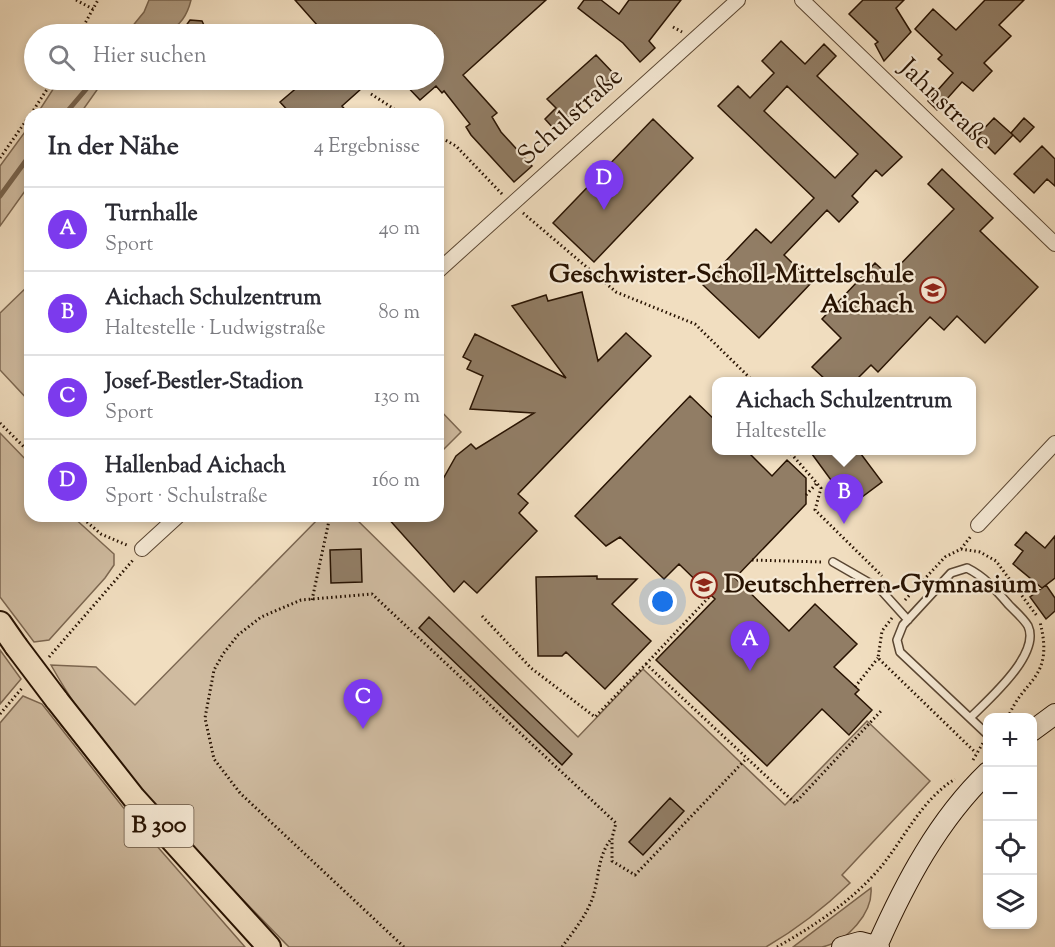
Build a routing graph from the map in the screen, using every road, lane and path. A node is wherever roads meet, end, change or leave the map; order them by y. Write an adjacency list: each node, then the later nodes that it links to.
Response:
1 (76, 0): 5 (path)
2 (98, 0): 5 (path)
3 (738, 0): 14 (street, Schulstraße)
4 (802, 0): 15 (street, Jahnstraße)
5 (93, 9): 6 (path)
6 (85, 24)
7 (46, 90): 9 (path)
8 (371, 94): 10 (path)
9 (35, 108)
10 (393, 108)
11 (24, 124): 13 (path)
12 (444, 139): 14 (path)
13 (0, 158)
14 (510, 203): 16 (street, Schulstraße); 17 (path)
15 (1055, 244)
16 (444, 264)
17 (750, 377)
18 (0, 423): 20 (path)
19 (1055, 443): 27 (street)
20 (24, 447)
21 (792, 455): 22 (path)
22 (817, 483): 23 (path); 31 (path)
23 (806, 495)
24 (87, 522): 28 (path)
25 (171, 522): 28 (street)
26 (329, 522): 34 (path)
27 (978, 525)
28 (142, 549): 40 (path)
29 (752, 560): 30 (path)
30 (833, 562): 35 (lane)
31 (882, 576)
32 (897, 593): 45 (path)
33 (711, 595): 41 (path)
34 (312, 600): 56 (path); 59 (path)
35 (898, 609): 37 (lane); 39 (path)
36 (482, 616): 41 (path)
37 (908, 620): 48 (lane); 48 (lane)
38 (0, 623): 58 (highway, B 300, bridge)
39 (878, 658): 43 (path); 52 (path)
40 (44, 662)
41 (646, 663): 53 (path)
42 (29, 679): 46 (path)
43 (855, 687)
44 (881, 711): 53 (path)
45 (1009, 713)
46 (0, 714)
47 (1055, 714): 49 (main road)
48 (971, 717): 50 (lane)
49 (1037, 728)
50 (983, 731)
51 (983, 742): 52 (path)
52 (976, 753): 54 (path)
53 (747, 758): 56 (path)
54 (980, 767): 57 (main road)
55 (961, 776): 61 (path)
56 (612, 838): 60 (path)
57 (878, 946): 62 (main road)
58 (269, 947)
59 (404, 947)
60 (562, 947)
61 (777, 947)
62 (842, 947)

